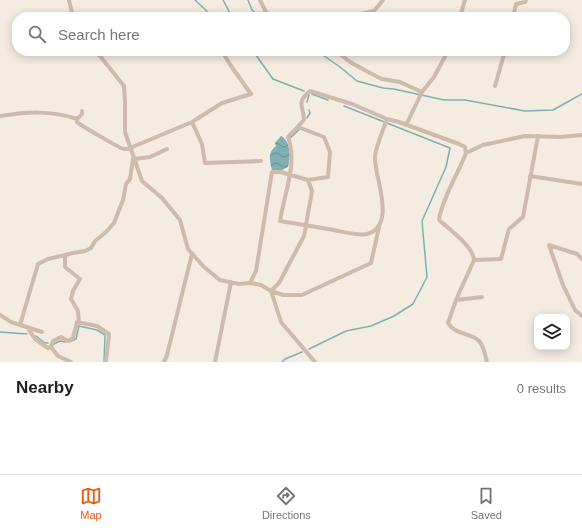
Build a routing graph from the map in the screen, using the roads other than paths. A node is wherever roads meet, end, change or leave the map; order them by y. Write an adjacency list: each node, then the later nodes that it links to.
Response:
1 (69, 0): 6 (street)
2 (260, 0): 7 (street)
3 (383, 0): 8 (street)
4 (465, 0): 9 (street)
5 (526, 0): 10 (street)
6 (72, 12)
7 (266, 12)
8 (374, 12)
9 (461, 12)
10 (515, 12)
11 (100, 56): 27 (street)
12 (225, 56): 21 (street)
13 (342, 56): 17 (street)
14 (445, 56): 17 (street)
15 (504, 56): 16 (street)
16 (495, 86)
17 (422, 92): 23 (street)
18 (82, 111): 20 (street)
19 (0, 116): 20 (street)
20 (77, 119): 27 (street)
21 (192, 122): 27 (street); 31 (street)
22 (386, 122): 23 (street); 24 (street); 37 (street)
23 (406, 125): 29 (street)
24 (298, 127): 32 (street); 34 (street)
25 (538, 136): 26 (street); 29 (street); 33 (street)
26 (582, 136)
27 (130, 148): 30 (street)
28 (167, 149): 30 (street)
29 (466, 153): 41 (street)
30 (134, 158): 38 (street); 39 (street)
31 (261, 161)
32 (290, 174): 34 (street); 36 (street); 43 (street)
33 (530, 176): 35 (street); 41 (street)
34 (308, 180): 36 (street)
35 (582, 184)
36 (307, 225): 37 (street); 44 (street)
37 (380, 225): 44 (street)
38 (192, 254): 42 (street); 56 (street)
39 (65, 255): 49 (street); 50 (street)
40 (582, 259): 48 (street)
41 (474, 260): 46 (street)
42 (230, 282): 43 (street); 57 (street)
43 (250, 283): 44 (street)
44 (271, 291): 58 (street)
45 (482, 297): 46 (street)
46 (456, 300): 59 (street)
47 (0, 315): 50 (street)
48 (582, 316)
49 (79, 323): 53 (street); 55 (street)
50 (20, 325): 51 (street)
51 (27, 327): 52 (street); 53 (street)
52 (42, 332)
53 (51, 347): 54 (street)
54 (71, 362)
55 (106, 362)
56 (164, 362)
57 (215, 362)
58 (315, 362)
59 (487, 362)

